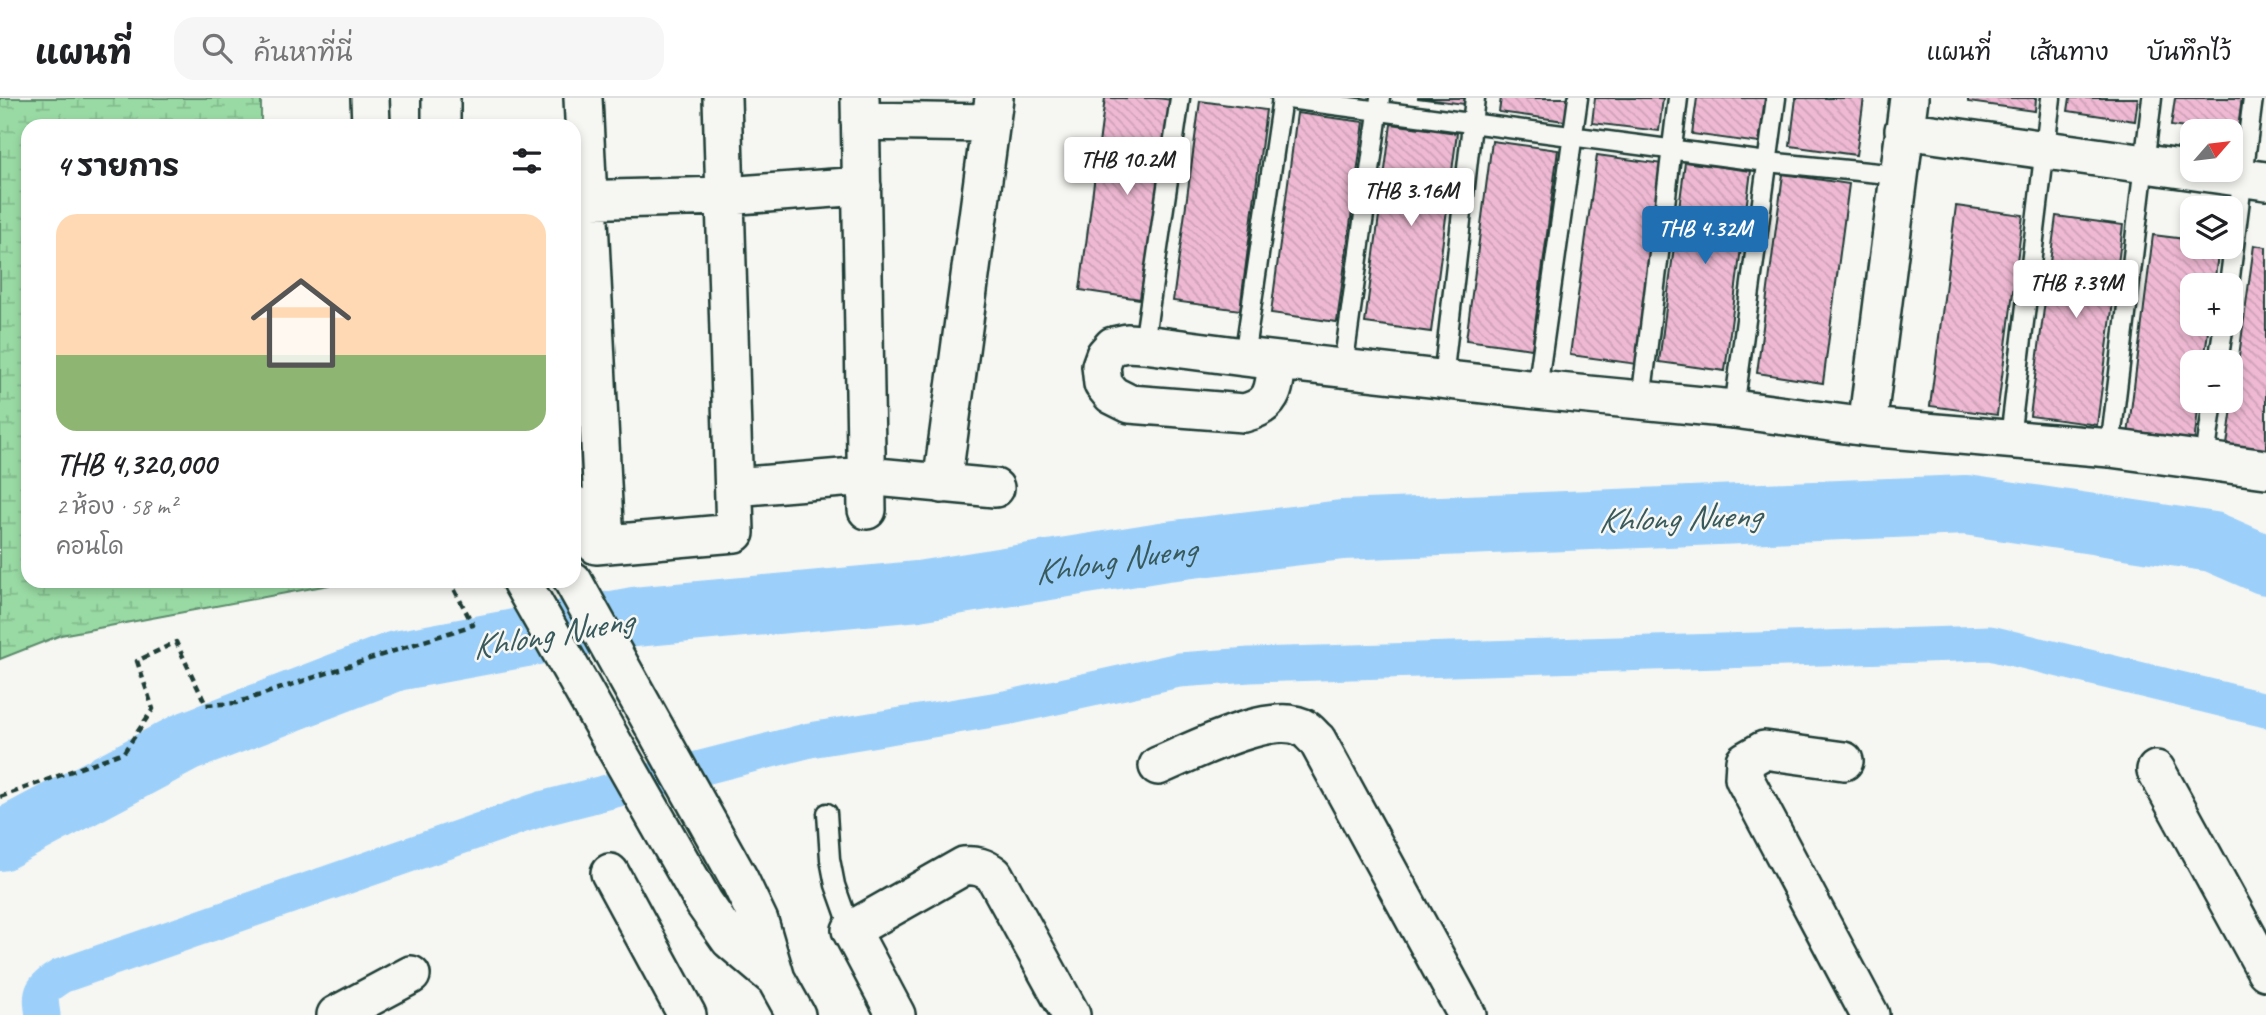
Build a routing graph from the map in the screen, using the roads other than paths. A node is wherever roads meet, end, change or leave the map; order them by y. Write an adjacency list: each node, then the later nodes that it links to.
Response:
1 (370, 98): 18 (street)
2 (441, 98): 19 (street)
3 (583, 98): 26 (street)
4 (722, 98): 30 (street)
5 (1180, 98): 34 (lane)
6 (1282, 98): 14 (lane); 35 (lane)
7 (1475, 98): 20 (lane)
8 (1578, 98): 21 (lane)
9 (1678, 98): 22 (lane)
10 (1776, 98): 24 (lane)
11 (2051, 98): 23 (lane)
12 (2152, 98): 25 (lane)
13 (2253, 98): 28 (lane)
14 (1379, 104): 20 (lane); 36 (lane)
15 (860, 109): 16 (street); 29 (street)
16 (992, 111): 47 (street)
17 (1906, 114): 23 (street); 27 (street)
18 (371, 119)
19 (441, 119)
20 (1471, 123): 21 (lane); 37 (lane)
21 (1573, 137): 22 (lane); 38 (lane)
22 (1671, 149): 24 (lane); 39 (lane)
23 (2044, 150): 25 (street); 43 (lane)
24 (1767, 162): 27 (lane); 40 (lane)
25 (2143, 163): 28 (street); 44 (lane)
26 (581, 166)
27 (1898, 175): 42 (street)
28 (2255, 179): 33 (lane)
29 (862, 186): 30 (street); 50 (street)
30 (725, 196): 31 (street); 48 (street)
31 (581, 200)
32 (581, 214): 52 (street)
33 (2232, 273)
34 (1144, 344): 35 (street); 35 (street)
35 (1260, 359): 36 (street)
36 (1343, 368): 37 (street)
37 (1443, 379): 38 (street)
38 (1537, 390): 39 (street)
39 (1641, 401): 40 (street)
40 (1734, 408): 42 (street)
41 (2211, 413): 45 (lane)
42 (1867, 427): 43 (street)
43 (2010, 438): 44 (street)
44 (2110, 448): 45 (street)
45 (2205, 460): 46 (street)
46 (2266, 469)
47 (942, 484): 49 (street); 50 (street)
48 (734, 487): 50 (street); 52 (street)
49 (995, 488)
50 (866, 493)
51 (581, 518): 52 (street)
52 (605, 544)
53 (525, 588): 63 (street)
54 (577, 588): 63 (street)
55 (1844, 761): 70 (street)
56 (1158, 766): 69 (street)
57 (2156, 770): 61 (street)
58 (827, 813): 60 (lane)
59 (610, 873): 65 (street)
60 (851, 930): 67 (street); 68 (street)
61 (2266, 971)
62 (411, 975): 64 (street)
63 (776, 979): 66 (street)
64 (336, 1015)
65 (687, 1015)
66 (796, 1015)
67 (896, 1015)
68 (1071, 1015)
69 (1467, 1015)
70 (1870, 1015)

